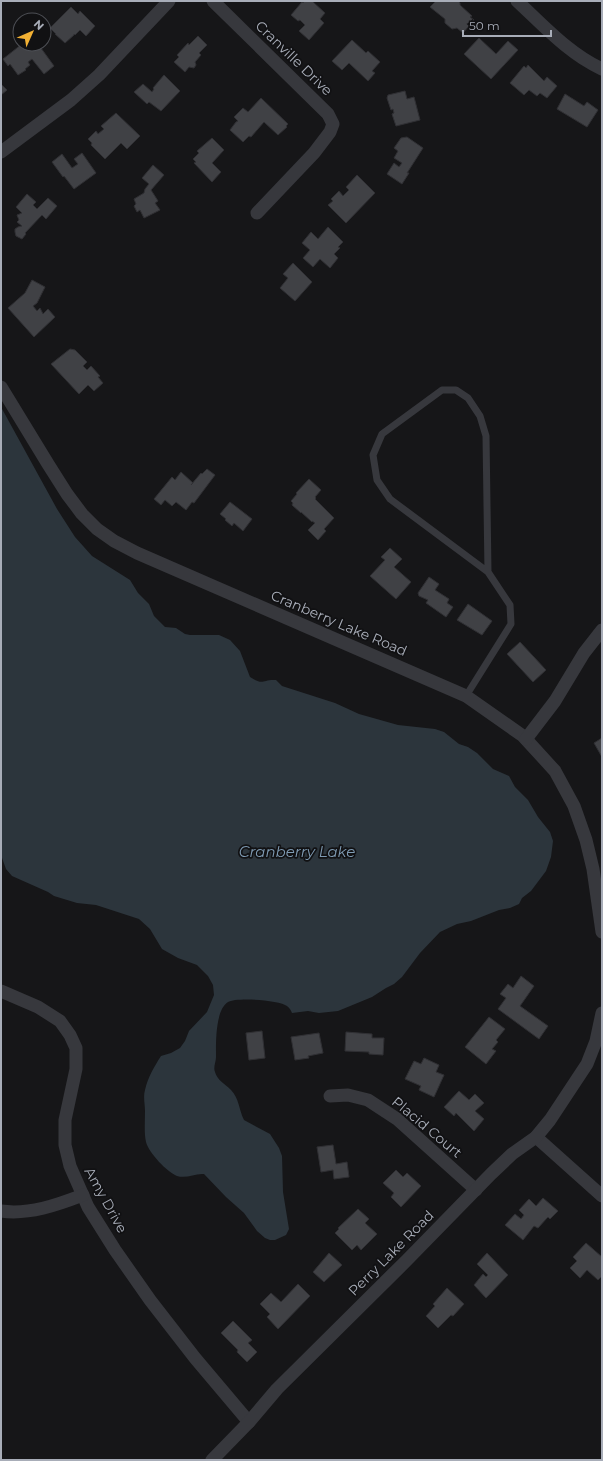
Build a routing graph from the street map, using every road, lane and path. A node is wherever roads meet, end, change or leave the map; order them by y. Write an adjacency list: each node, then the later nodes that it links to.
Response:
1 (169, 1): 5 (street)
2 (213, 1): 6 (street, Cranville Drive)
3 (517, 1): 4 (street)
4 (602, 69)
5 (1, 152)
6 (257, 213)
7 (1, 387): 10 (street, Cranberry Lake Road)
8 (488, 572): 8 (lane); 10 (lane)
9 (602, 630): 11 (street)
10 (466, 696): 11 (street, Cranberry Lake Road)
11 (526, 739): 12 (street, Cranberry Lake Road)
12 (602, 932)
13 (1, 991): 18 (street, Amy Drive)
14 (602, 1013): 16 (street)
15 (330, 1096): 17 (street, Placid Court)
16 (536, 1137): 17 (street, Perry Lake Road); 19 (street)
17 (476, 1190): 21 (street, Perry Lake Road)
18 (83, 1196): 20 (street); 21 (street, Amy Drive)
19 (602, 1196)
20 (1, 1211)
21 (249, 1422): 22 (street, Perry Lake Road)
22 (212, 1460)

